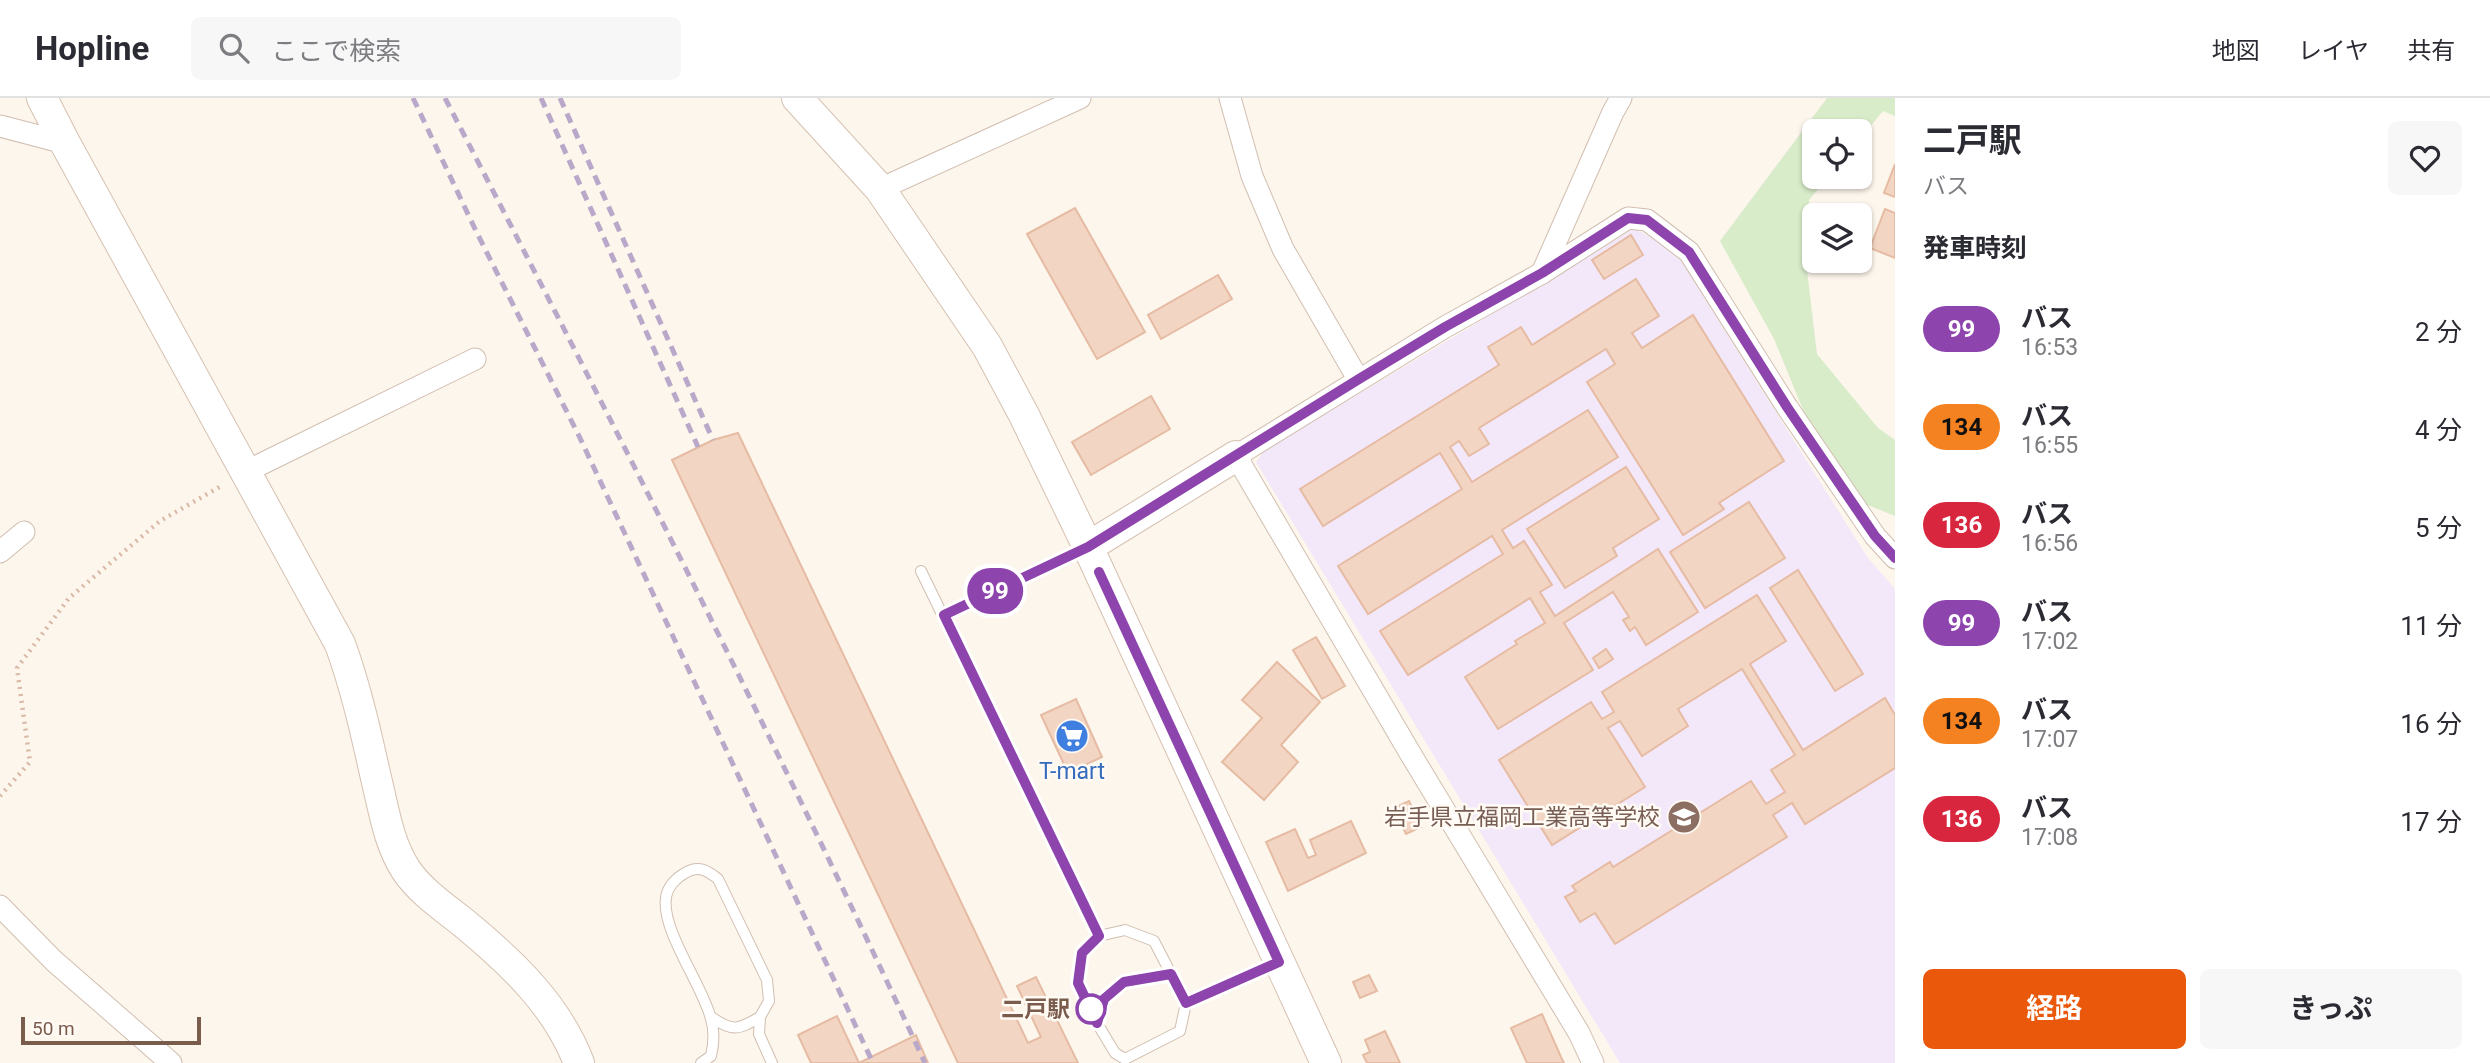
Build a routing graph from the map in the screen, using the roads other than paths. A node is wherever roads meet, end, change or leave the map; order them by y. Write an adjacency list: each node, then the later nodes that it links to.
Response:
1 (42, 98): 7 (street)
2 (797, 98): 8 (street)
3 (1080, 98): 8 (street)
4 (1230, 98): 11 (street)
5 (1621, 98): 9 (street)
6 (0, 126): 7 (street)
7 (65, 144): 13 (street)
8 (880, 189): 15 (street)
9 (1542, 273): 11 (street); 17 (street)
10 (475, 359): 13 (street)
11 (1359, 379): 12 (street)
12 (1236, 456): 15 (street); 33 (street)
13 (245, 472): 29 (street)
14 (24, 532): 16 (street)
15 (1088, 547): 19 (lane); 22 (street)
16 (0, 552)
17 (1895, 558)
18 (921, 571): 19 (lane)
19 (944, 615): 21 (lane)
20 (0, 906): 28 (street)
21 (1099, 936): 23 (lane); 27 (lane)
22 (1279, 962): 24 (lane); 32 (street)
23 (1171, 974): 24 (lane); 27 (lane)
24 (1186, 1003): 27 (lane)
25 (711, 1017): 26 (lane); 26 (lane); 30 (lane)
26 (760, 1017): 31 (lane)
27 (1097, 1023)
28 (171, 1063)
29 (579, 1063)
30 (701, 1063)
31 (772, 1063)
32 (1326, 1063)
33 (1593, 1063)

